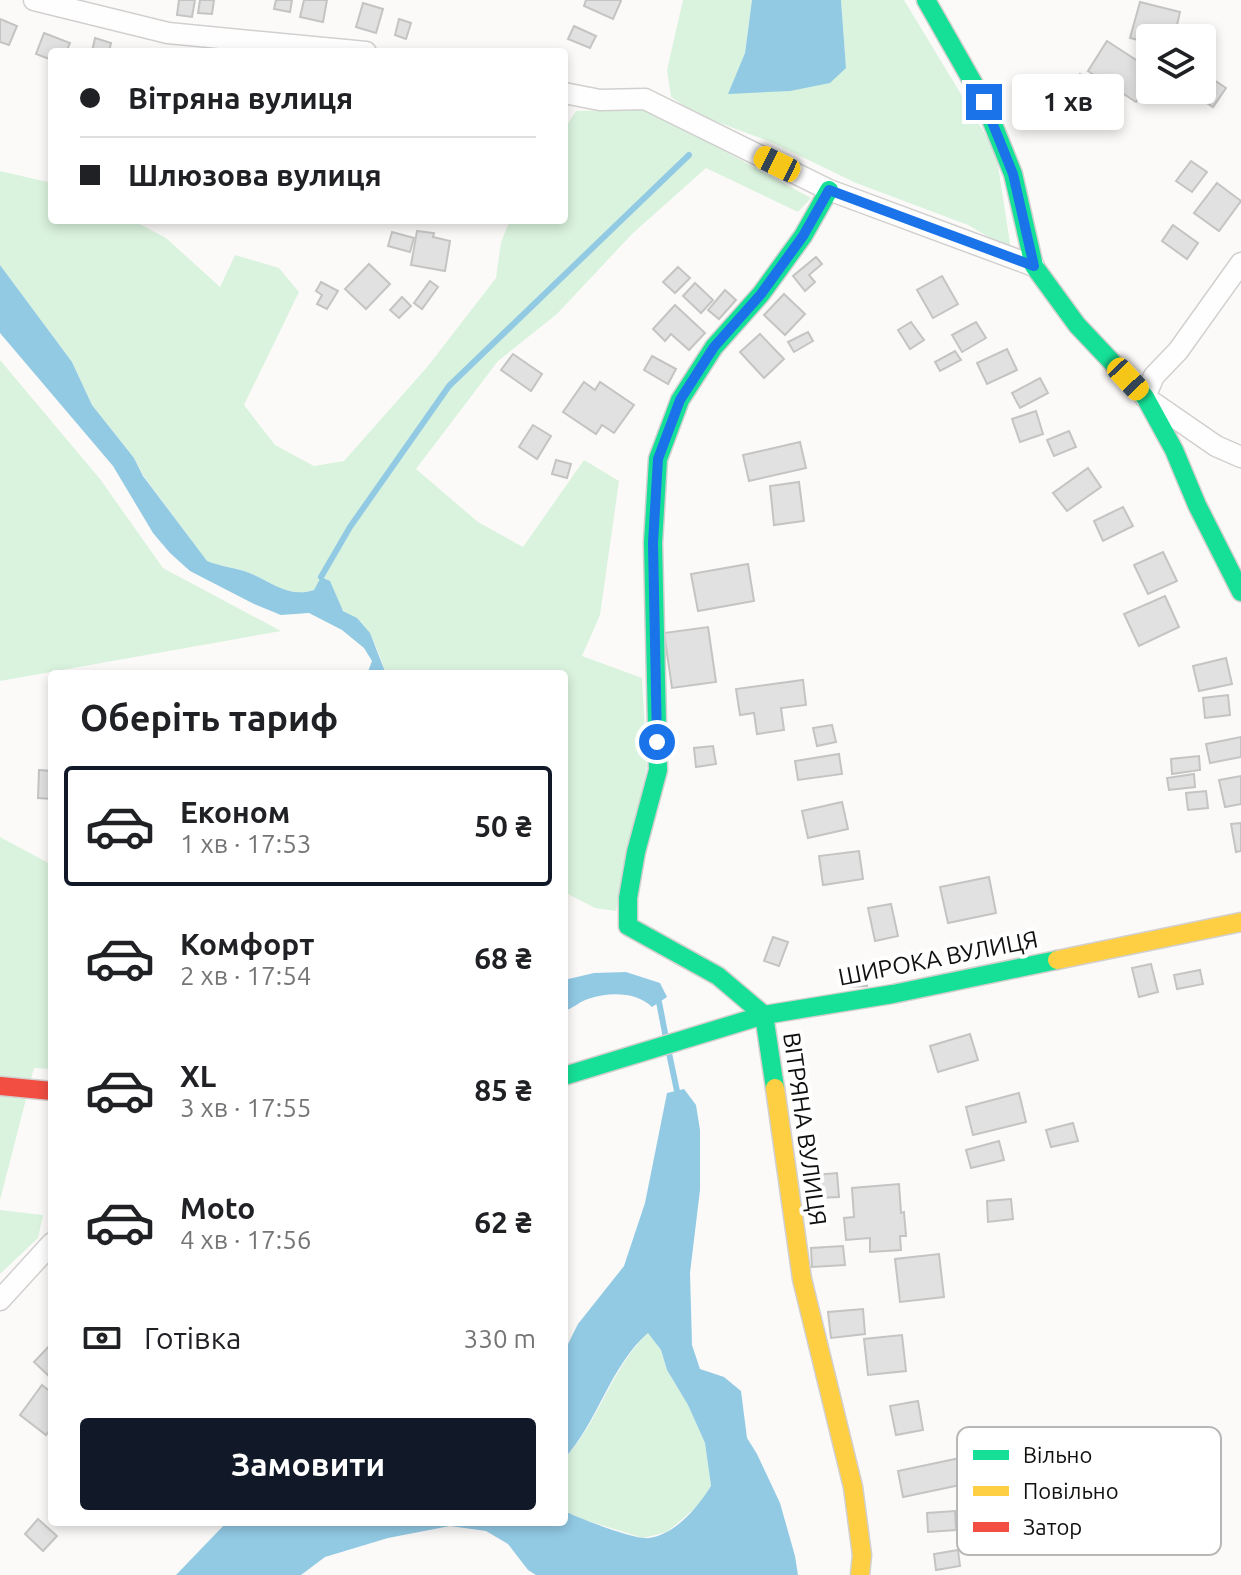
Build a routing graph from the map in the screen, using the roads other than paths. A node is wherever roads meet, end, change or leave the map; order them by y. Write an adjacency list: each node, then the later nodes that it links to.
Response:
1 (34, 0): 3 (street)
2 (926, 0): 7 (street)
3 (324, 48)
4 (568, 94): 5 (street)
5 (829, 190): 7 (street); 12 (street, ВІТРЯНА ВУЛИЦЯ)
6 (1241, 263): 8 (street)
7 (1034, 266): 8 (street)
8 (1145, 397): 9 (street); 10 (street)
9 (1241, 457)
10 (1241, 592)
11 (1241, 922): 12 (street, ШИРОКА ВУЛИЦЯ)
12 (764, 1015): 13 (street, ШИРОКА ВУЛИЦЯ); 18 (street, ВІТРЯНА ВУЛИЦЯ)
13 (568, 1075)
14 (0, 1086): 15 (street)
15 (48, 1091)
16 (48, 1247): 17 (street)
17 (0, 1300)
18 (860, 1575)

